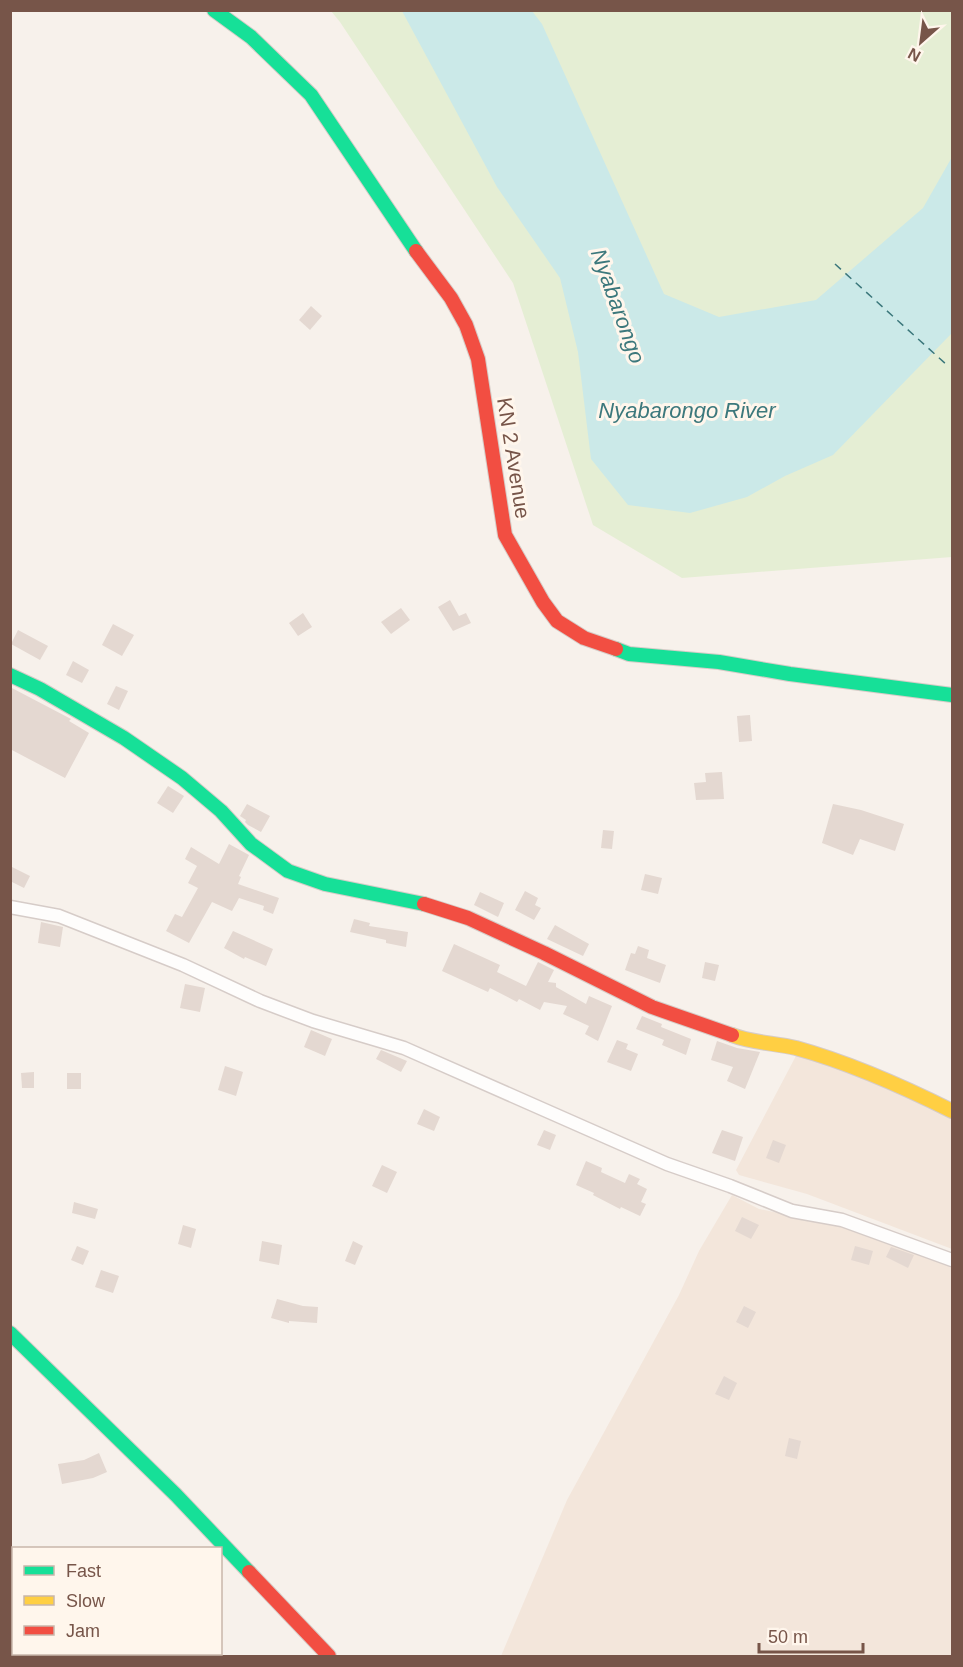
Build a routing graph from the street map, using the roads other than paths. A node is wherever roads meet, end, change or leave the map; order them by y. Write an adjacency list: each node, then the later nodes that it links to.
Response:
1 (214, 10): 3 (street, KN 2 Avenue)
2 (10, 675): 5 (street)
3 (952, 695)
4 (10, 907): 6 (street)
5 (952, 1111)
6 (952, 1260)
7 (10, 1333): 8 (street)
8 (328, 1656)

